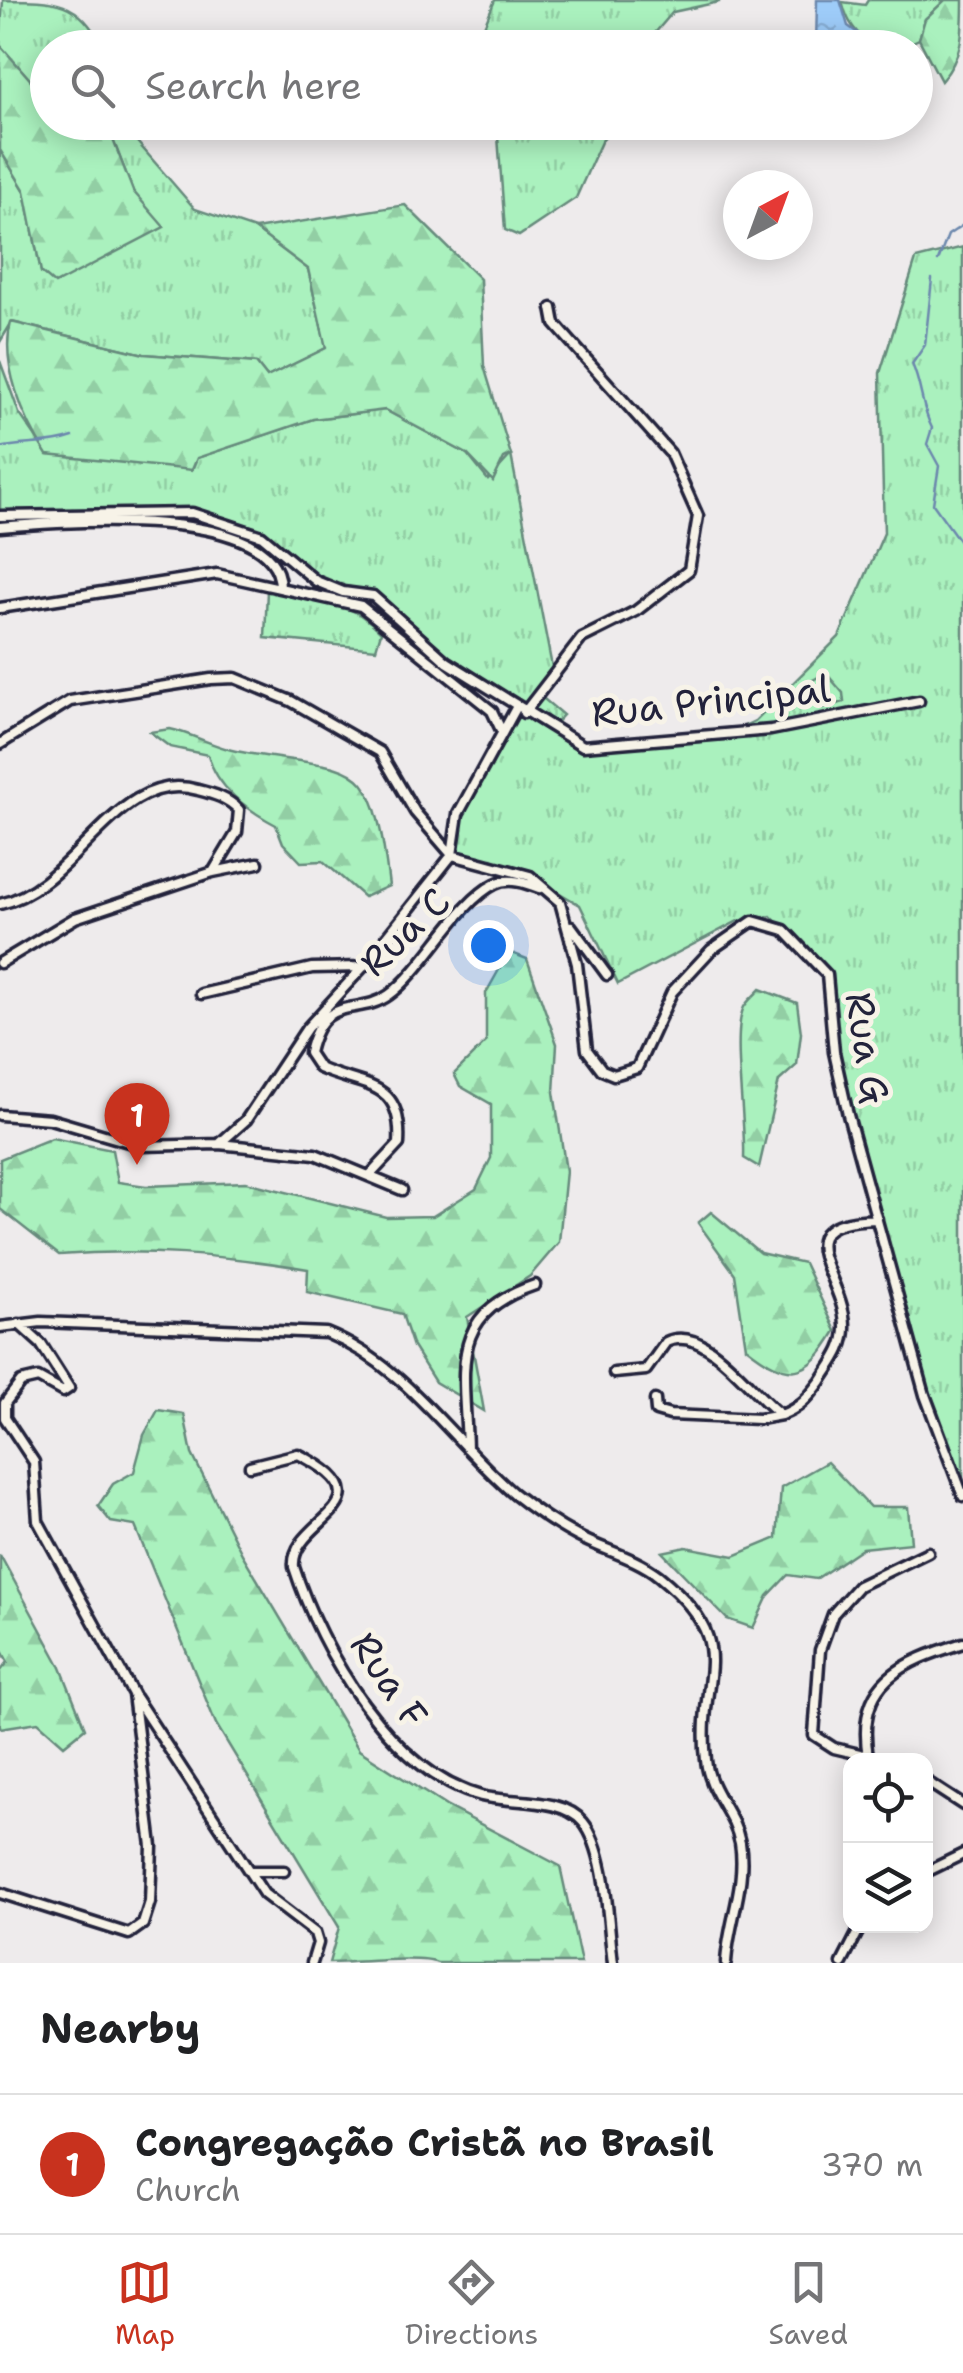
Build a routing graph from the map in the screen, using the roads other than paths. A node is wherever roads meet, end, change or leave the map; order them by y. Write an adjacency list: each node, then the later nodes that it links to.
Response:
1 (552, 308): 7 (street)
2 (0, 516): 7 (street, Rua Principal)
3 (0, 527): 4 (street)
4 (280, 587): 5 (street); 8 (street)
5 (0, 608)
6 (919, 701): 7 (street, Rua Principal)
7 (520, 710): 8 (street)
8 (502, 732): 10 (street)
9 (0, 744): 10 (street)
10 (452, 855): 13 (street); 17 (street)
11 (258, 863): 12 (street)
12 (213, 872): 14 (street); 16 (street)
13 (560, 902): 15 (street, Rua G); 22 (street, Rua C)
14 (0, 904)
15 (568, 922): 18 (street); 24 (street, Rua G)
16 (0, 962)
17 (363, 967): 19 (street); 21 (street)
18 (607, 975)
19 (201, 994)
20 (0, 1116): 21 (street)
21 (219, 1144): 22 (street)
22 (371, 1174): 23 (street)
23 (402, 1190)
24 (877, 1219): 30 (street); 33 (street, Rua G)
25 (534, 1285): 31 (street)
26 (19, 1324): 27 (street); 31 (street); 36 (street)
27 (0, 1327)
28 (614, 1373): 30 (street)
29 (655, 1400): 30 (street)
30 (781, 1415)
31 (466, 1448): 49 (street)
32 (250, 1466): 48 (street, Rua F)
33 (963, 1496)
34 (928, 1552): 37 (street)
35 (963, 1643): 38 (street)
36 (133, 1694): 43 (street); 45 (street)
37 (855, 1753)
38 (868, 1753)
39 (933, 1786): 40 (street)
40 (963, 1805)
41 (963, 1854): 42 (street)
42 (933, 1869)
43 (250, 1871): 44 (street); 47 (street)
44 (284, 1871)
45 (0, 1893)
46 (857, 1933): 50 (street)
47 (312, 1963)
48 (613, 1963)
49 (726, 1963)
50 (842, 1963)

